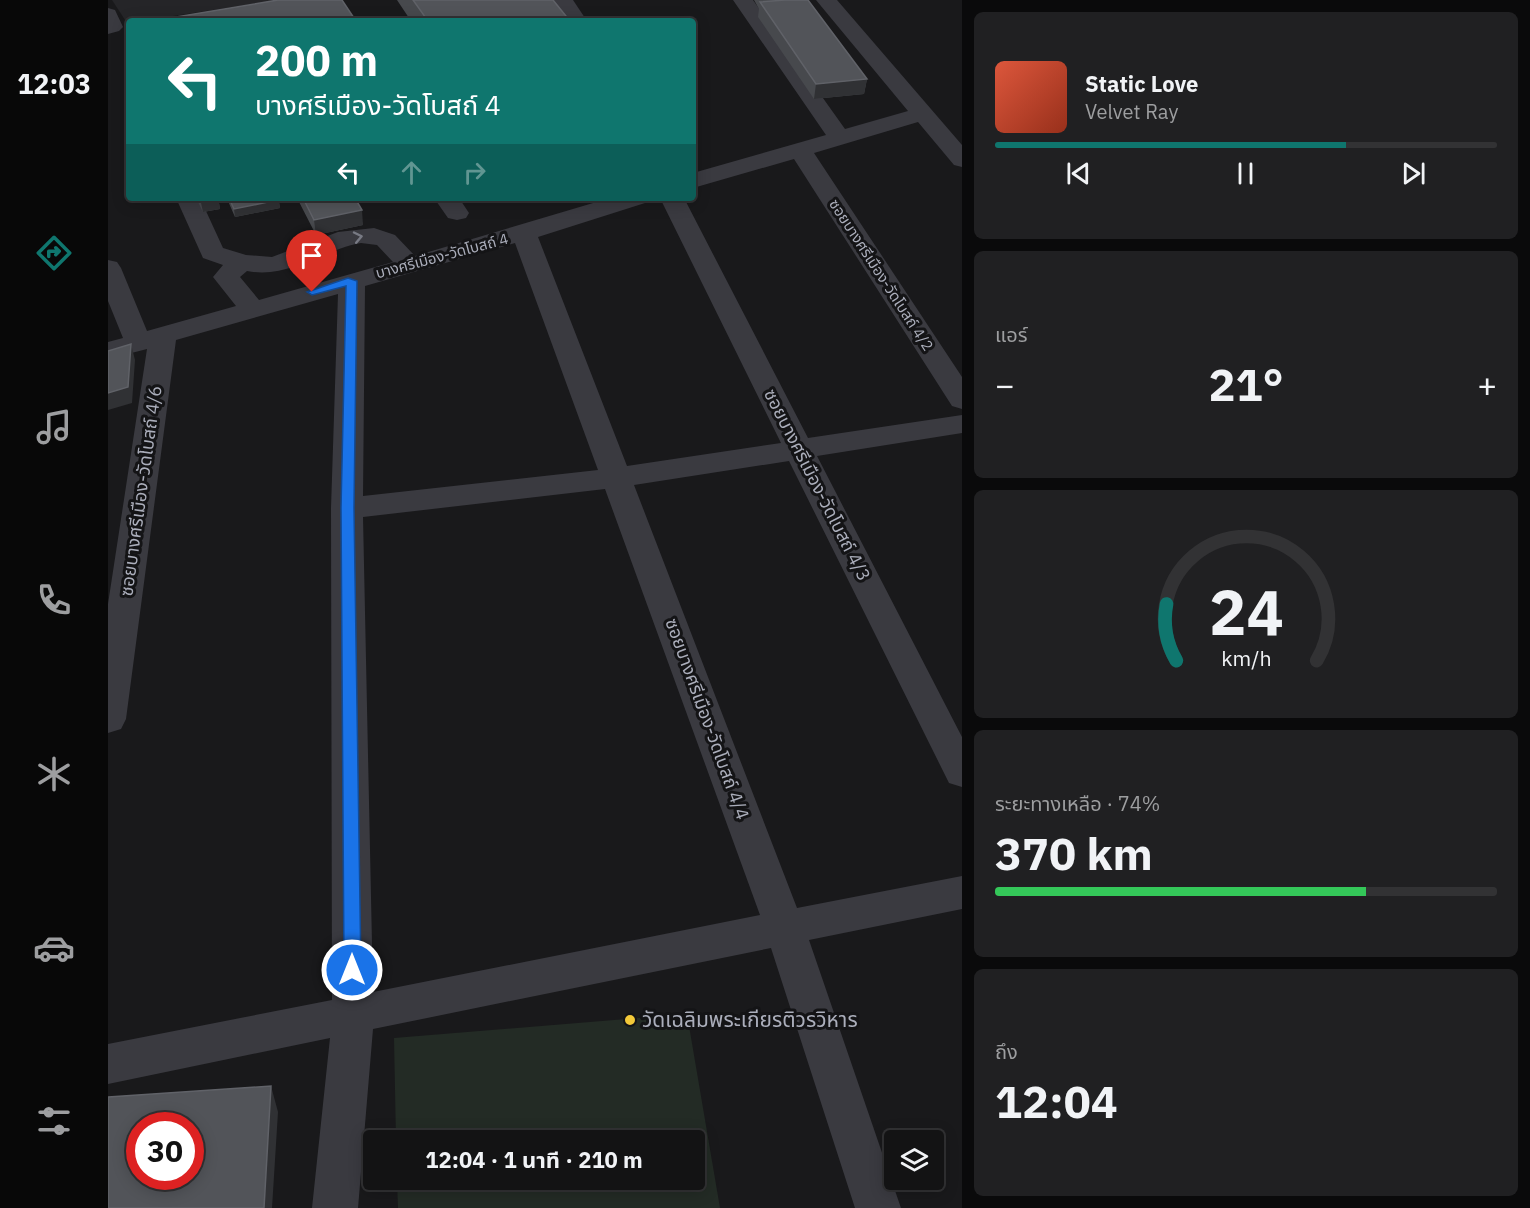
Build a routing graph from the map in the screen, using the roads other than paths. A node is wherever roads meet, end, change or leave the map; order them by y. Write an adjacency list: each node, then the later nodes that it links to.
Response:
1 (562, 0): 5 (street)
2 (743, 0): 8 (street)
3 (826, 0): 7 (street)
4 (108, 14): 6 (street)
5 (574, 18)
6 (108, 28)
7 (922, 114): 8 (street); 10 (street)
8 (839, 137): 9 (street)
9 (801, 149): 11 (street); 23 (street, ซอยบางศรีเมือง-วัดโบสถ์ 4/2)
10 (962, 160)
11 (696, 180)
12 (189, 201): 18 (street)
13 (626, 201): 15 (street, บางศรีเมือง-วัดโบสถ์ 4)
14 (674, 201): 25 (street, ซอยบางศรีเมือง-วัดโบสถ์ 4/3)
15 (524, 233): 16 (street, บางศรีเมือง-วัดโบสถ์ 4); 26 (street, ซอยบางศรีเมือง-วัดโบสถ์ 4/4)
16 (408, 264): 18 (street, one-way to 16); 19 (street, บางศรีเมือง-วัดโบสถ์ 4)
17 (108, 268): 21 (street)
18 (233, 270): 20 (street)
19 (352, 281): 20 (street, บางศรีเมือง-วัดโบสถ์ 4); 27 (street)
20 (253, 309): 21 (street, บางศรีเมือง-วัดโบสถ์ 4)
21 (150, 339): 22 (street, บางศรีเมือง-วัดโบสถ์ 4); 28 (street, ซอยบางศรีเมือง-วัดโบสถ์ 4/6)
22 (108, 351)
23 (962, 400)
24 (962, 424): 25 (street)
25 (798, 448): 26 (street); 29 (street, ซอยบางศรีเมือง-วัดโบสถ์ 4/3)
26 (617, 478): 27 (street); 31 (street, ซอยบางศรีเมือง-วัดโบสถ์ 4/4)
27 (348, 508): 32 (street)
28 (108, 719)
29 (962, 773)
30 (962, 892): 31 (street)
31 (785, 929): 32 (street); 35 (street, ซอยบางศรีเมือง-วัดโบสถ์ 4/4)
32 (353, 1016): 33 (street); 34 (street)
33 (108, 1064)
34 (335, 1208)
35 (878, 1208)

